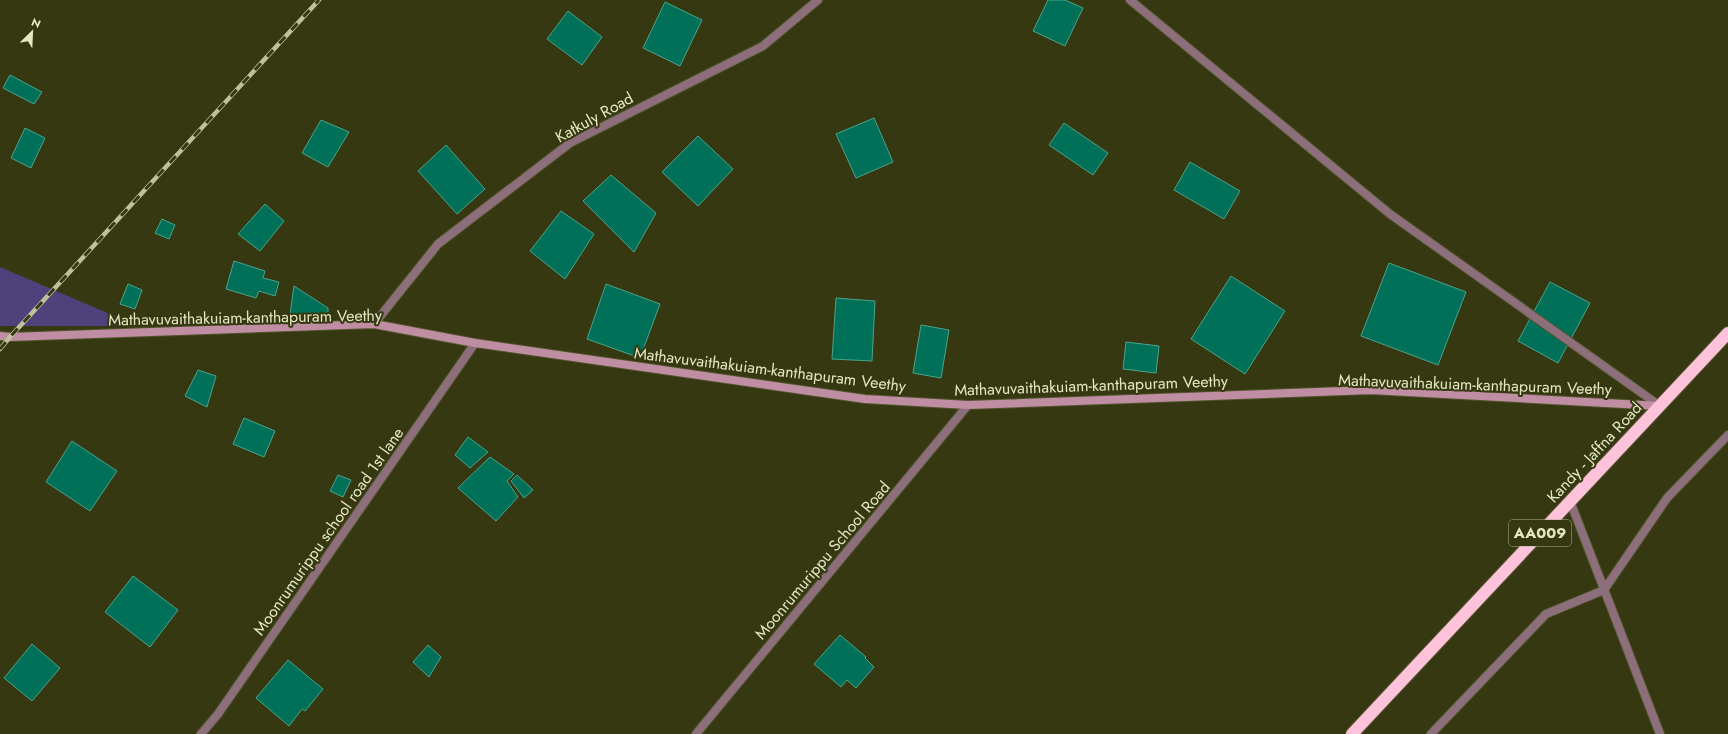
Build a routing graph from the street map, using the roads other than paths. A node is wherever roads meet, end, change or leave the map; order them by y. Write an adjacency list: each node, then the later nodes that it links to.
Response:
1 (818, 0): 3 (street, Katkuly Road)
2 (1130, 0): 8 (street)
3 (374, 324): 5 (street, Mathavuvaithakuiam-kanthapuram Veethy); 6 (street, Mathavuvaithakuiam-kanthapuram Veethy)
4 (1728, 333): 8 (highway, Kandy - Jaffna Road / AA009)
5 (0, 336)
6 (475, 343): 7 (street, Mathavuvaithakuiam-kanthapuram Veethy); 12 (street, Moonrumurippu school road 1st lane)
7 (968, 405): 8 (street, Mathavuvaithakuiam-kanthapuram Veethy); 13 (street, Moonrumurippu School Road)
8 (1660, 406): 10 (highway, Kandy - Jaffna Road / AA009)
9 (1728, 435): 11 (street)
10 (1570, 501): 11 (street); 14 (highway, Kandy - Jaffna Road / AA009)
11 (1604, 590): 15 (street); 16 (street)
12 (201, 734)
13 (696, 734)
14 (1352, 734)
15 (1431, 734)
16 (1660, 734)

